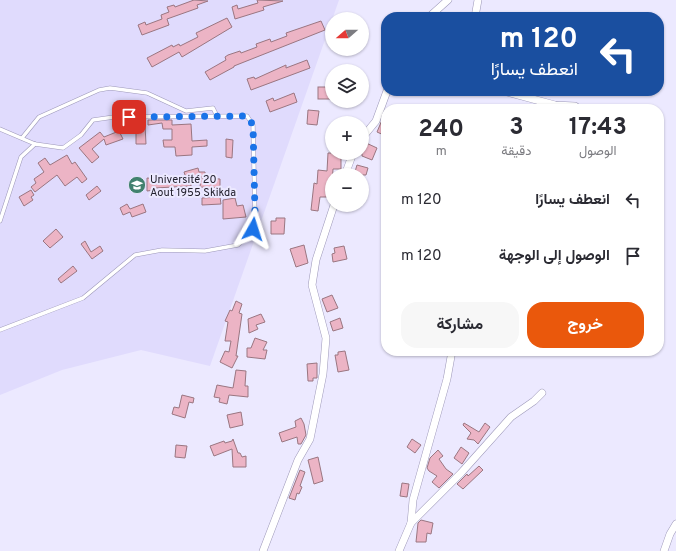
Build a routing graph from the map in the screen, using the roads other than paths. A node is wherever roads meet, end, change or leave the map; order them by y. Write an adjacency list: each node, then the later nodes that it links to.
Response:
1 (448, 0): 3 (street)
2 (478, 0): 4 (street)
3 (435, 12)
4 (476, 12)
5 (522, 96): 6 (street)
6 (551, 104)
7 (381, 107): 10 (street)
8 (217, 116): 11 (lane); 12 (lane); 15 (lane)
9 (0, 128): 11 (lane)
10 (369, 130)
11 (22, 138): 12 (lane)
12 (34, 144): 14 (lane)
13 (332, 212): 20 (street)
14 (0, 221)
15 (0, 330)
16 (451, 356): 18 (street)
17 (542, 393): 18 (street)
18 (412, 523): 21 (street)
19 (676, 524): 22 (street)
20 (263, 551)
21 (399, 551)
22 (664, 551)

